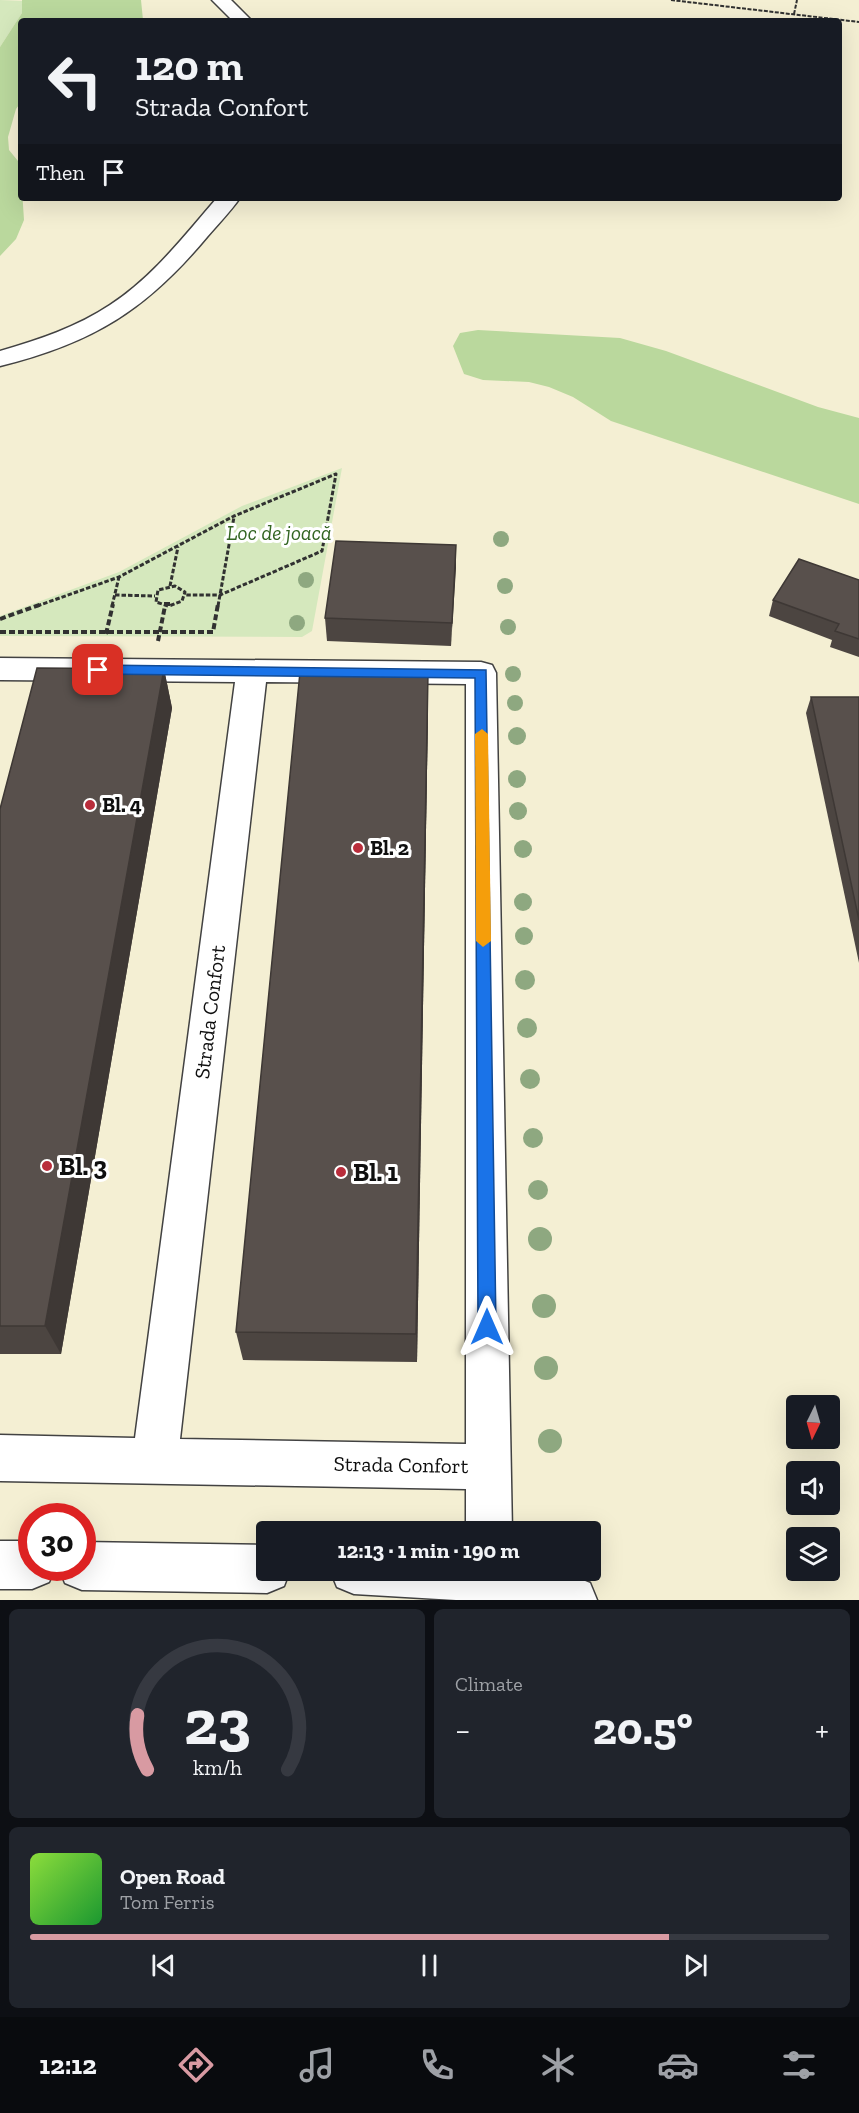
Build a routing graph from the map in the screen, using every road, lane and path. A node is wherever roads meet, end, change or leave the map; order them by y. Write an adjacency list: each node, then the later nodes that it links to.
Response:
1 (221, 0): 5 (street)
2 (671, 0): 4 (path)
3 (797, 0): 4 (path)
4 (794, 14): 6 (path)
5 (240, 18)
6 (826, 18)
7 (842, 20): 8 (path)
8 (859, 22)
9 (226, 201): 10 (street)
10 (0, 359)
11 (234, 516): 12 (path); 17 (path); 17 (path)
12 (178, 546): 13 (path); 14 (path)
13 (119, 577): 15 (path); 20 (path)
14 (170, 586): 16 (path); 18 (path)
15 (115, 595): 18 (path); 21 (path)
16 (185, 595): 17 (path); 19 (path)
17 (220, 595): 22 (path)
18 (155, 596): 19 (path)
19 (165, 606): 22 (path)
20 (0, 619)
21 (107, 632): 22 (path); 23 (path)
22 (159, 632)
23 (0, 633)
24 (0, 669): 25 (street, Strada Confort)
25 (252, 671): 27 (street, Strada Confort); 28 (street, Strada Confort)
26 (0, 1458): 27 (street, Strada Confort)
27 (155, 1460): 28 (street, Strada Confort)
28 (488, 1467): 29 (street)
29 (489, 1521)
30 (18, 1564): 31 (street)
31 (0, 1565)
32 (96, 1566): 33 (street)
33 (256, 1569)
34 (506, 1581): 35 (street)
35 (573, 1600)

